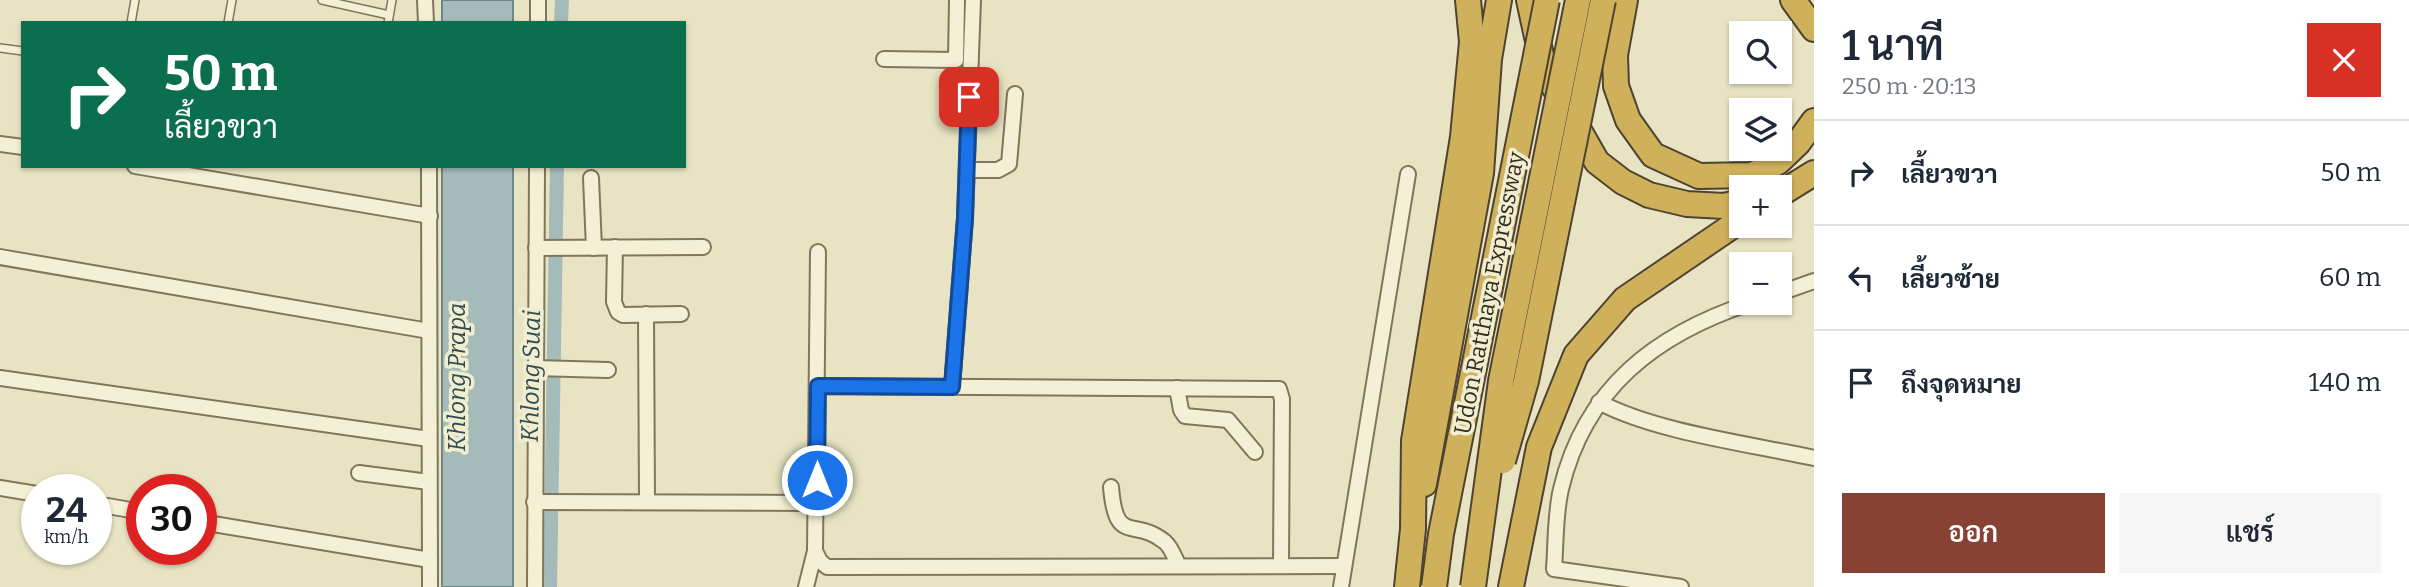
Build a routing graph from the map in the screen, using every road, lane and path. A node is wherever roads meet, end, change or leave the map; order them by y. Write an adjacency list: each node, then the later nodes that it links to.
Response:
1 (135, 0): 18 (lane)
2 (232, 0): 19 (lane)
3 (322, 0): 17 (lane)
4 (392, 0): 17 (lane)
5 (425, 0): 20 (street)
6 (538, 0): 21 (street)
7 (957, 0): 25 (street)
8 (972, 0): 33 (street)
9 (1468, 0): 72 (highway)
10 (1499, 0): 72 (highway)
11 (1529, 0): 38 (highway, bridge)
12 (1547, 0): 85 (highway, Udon Ratthaya Expressway, bridge)
13 (1578, 0): 73 (highway, Udon Ratthaya Expressway, bridge)
14 (1603, 0): 73 (highway, bridge)
15 (1625, 0): 27 (highway)
16 (1793, 0): 22 (highway)
17 (388, 19)
18 (131, 21)
19 (228, 21)
20 (426, 21)
21 (538, 21)
22 (1814, 29)
23 (0, 48): 24 (lane)
24 (21, 51)
25 (884, 59)
26 (1015, 94): 33 (street)
27 (1814, 121)
28 (0, 144): 29 (street)
29 (21, 147)
30 (147, 168): 39 (street)
31 (429, 168): 39 (street)
32 (537, 168): 44 (street)
33 (967, 170): 57 (street)
34 (1814, 173): 37 (highway)
35 (1408, 174): 78 (street)
36 (591, 178): 41 (street)
37 (1792, 186)
38 (1729, 205)
39 (430, 216): 52 (street)
40 (1729, 228): 87 (highway)
41 (594, 247): 42 (street); 44 (street)
42 (615, 247): 43 (street); 50 (street)
43 (703, 247)
44 (541, 248): 53 (street)
45 (818, 252): 56 (street)
46 (0, 257): 52 (street)
47 (1814, 281): 48 (street)
48 (1792, 289)
49 (1729, 311): 59 (street)
50 (646, 314): 51 (street); 69 (street)
51 (681, 314)
52 (429, 331): 60 (street)
53 (546, 369): 54 (street); 68 (street)
54 (608, 370)
55 (0, 377): 60 (street)
56 (818, 386): 57 (street); 70 (street)
57 (952, 387): 58 (street)
58 (1177, 388): 61 (street); 77 (street)
59 (1599, 402): 62 (street); 79 (street)
60 (429, 439): 64 (street)
61 (1255, 452)
62 (1814, 458)
63 (359, 473): 64 (street)
64 (429, 482): 75 (street)
65 (1111, 487): 76 (street)
66 (0, 488): 67 (street)
67 (21, 491)
68 (545, 502): 69 (street); 81 (street)
69 (647, 502): 70 (street)
70 (817, 503): 74 (street)
71 (217, 525): 75 (street)
72 (1413, 529): 84 (highway)
73 (1480, 540): 86 (highway, Udon Ratthaya Expressway, bridge)
74 (815, 551): 76 (street); 82 (street)
75 (430, 560): 80 (street)
76 (1179, 566): 77 (street)
77 (1281, 566): 78 (street)
78 (1344, 566): 83 (street)
79 (1625, 582): 88 (street)
80 (429, 587)
81 (535, 587)
82 (806, 587)
83 (1341, 587)
84 (1407, 587)
85 (1434, 587)
86 (1473, 587)
87 (1511, 587)
88 (1681, 587)

